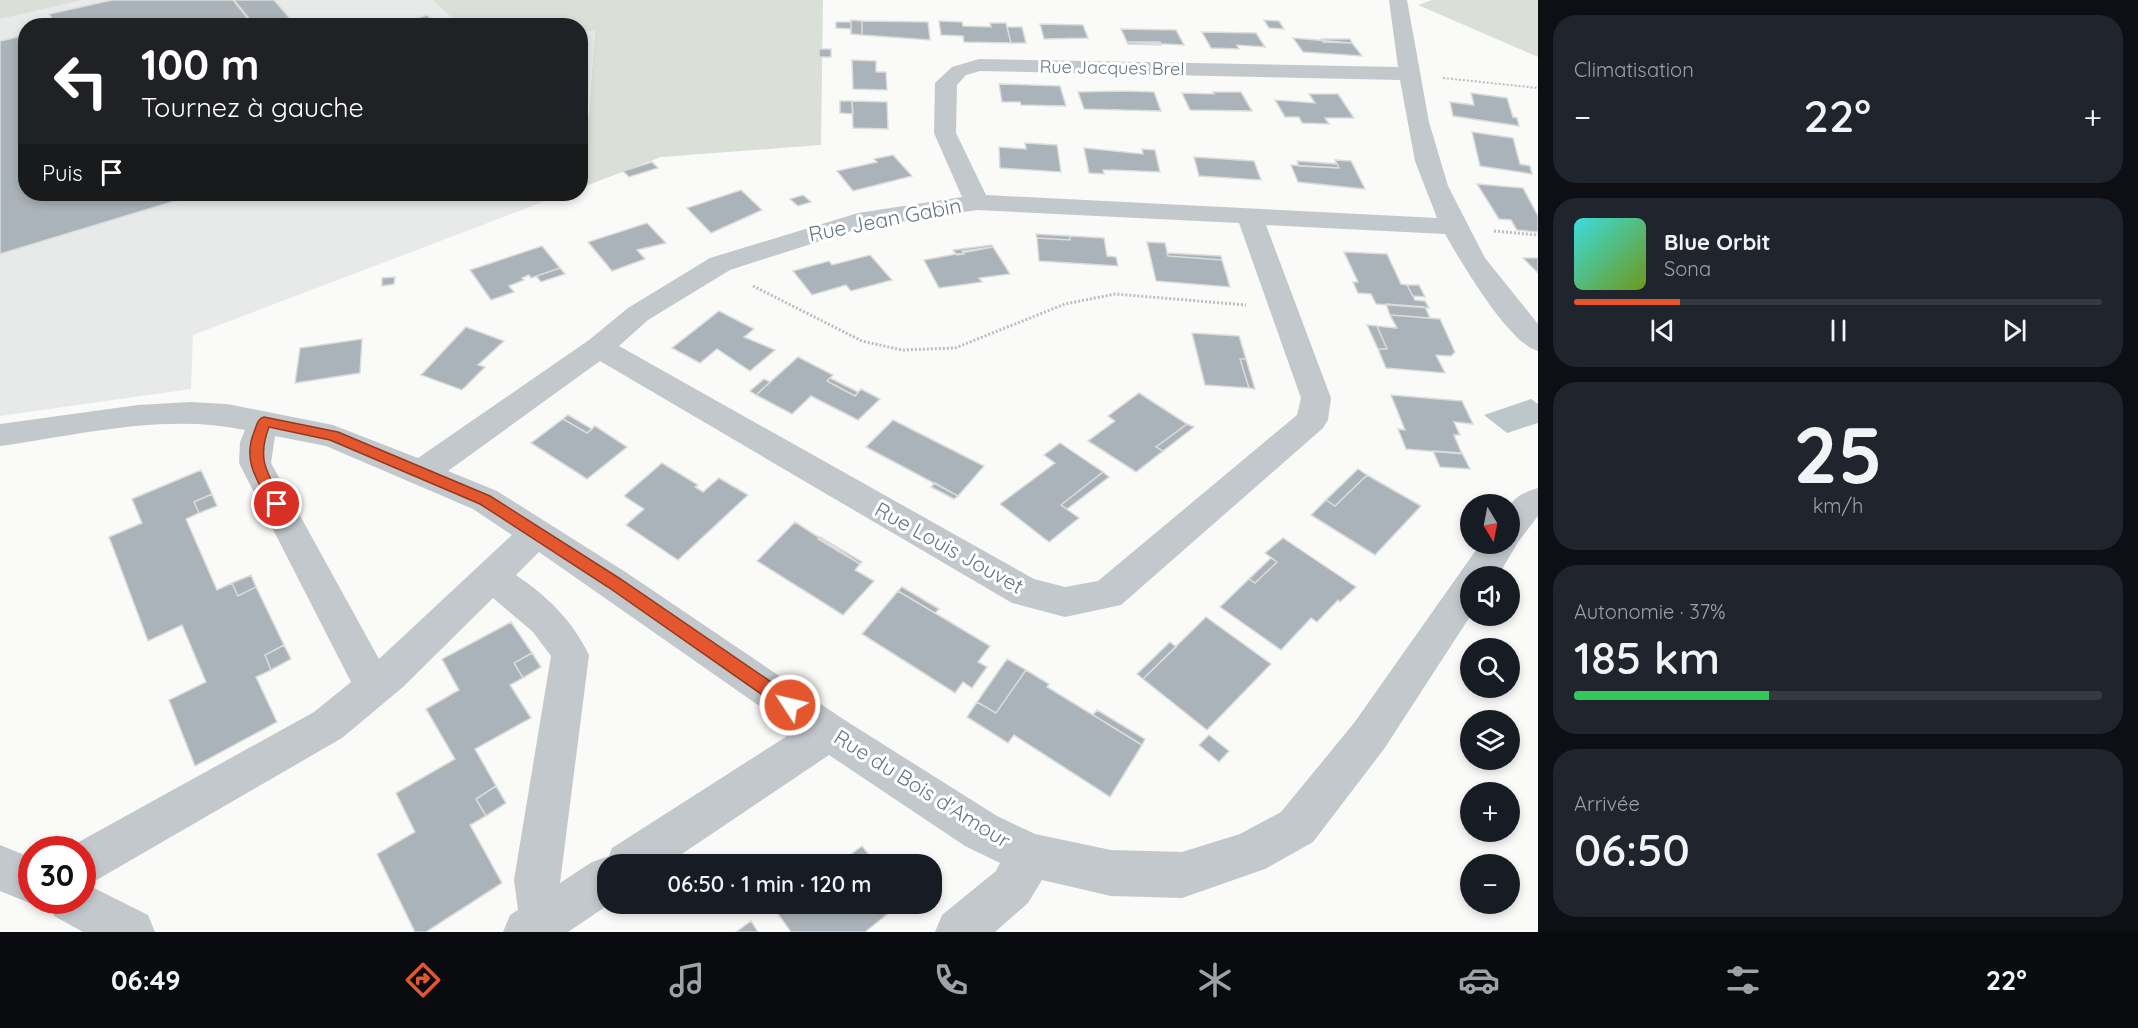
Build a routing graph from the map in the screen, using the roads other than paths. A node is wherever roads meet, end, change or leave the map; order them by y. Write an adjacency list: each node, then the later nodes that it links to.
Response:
1 (1398, 0): 2 (street)
2 (1410, 74): 3 (street, Rue Jacques Brel); 5 (street)
3 (977, 202): 4 (street, Rue Jean Gabin); 7 (street, Rue Jean Gabin)
4 (1250, 217): 5 (street, Rue Jean Gabin); 7 (street, Rue Louis Jouvet)
5 (1454, 227): 6 (street)
6 (1538, 342)
7 (599, 347): 10 (street, Rue Jean Gabin)
8 (264, 422): 9 (street, Rue du Bois d'Amour); 10 (street, Rue du Bois d'Amour); 16 (street)
9 (0, 435)
10 (423, 472): 13 (street, Rue du Bois d'Amour)
11 (1538, 501): 12 (street)
12 (1520, 515)
13 (536, 533): 14 (street); 17 (street, Rue du Bois d'Amour)
14 (490, 577): 16 (street); 25 (street)
15 (1460, 602): 19 (street, Rue du Bois d'Amour)
16 (374, 687): 20 (street)
17 (829, 732): 18 (street); 19 (street, Rue du Bois d'Amour)
18 (643, 854)
19 (1031, 855): 27 (street)
20 (96, 857)
21 (0, 868): 22 (street)
22 (18, 875)
23 (597, 885): 25 (street)
24 (96, 914): 26 (street)
25 (535, 927)
26 (131, 932)
27 (959, 932)

